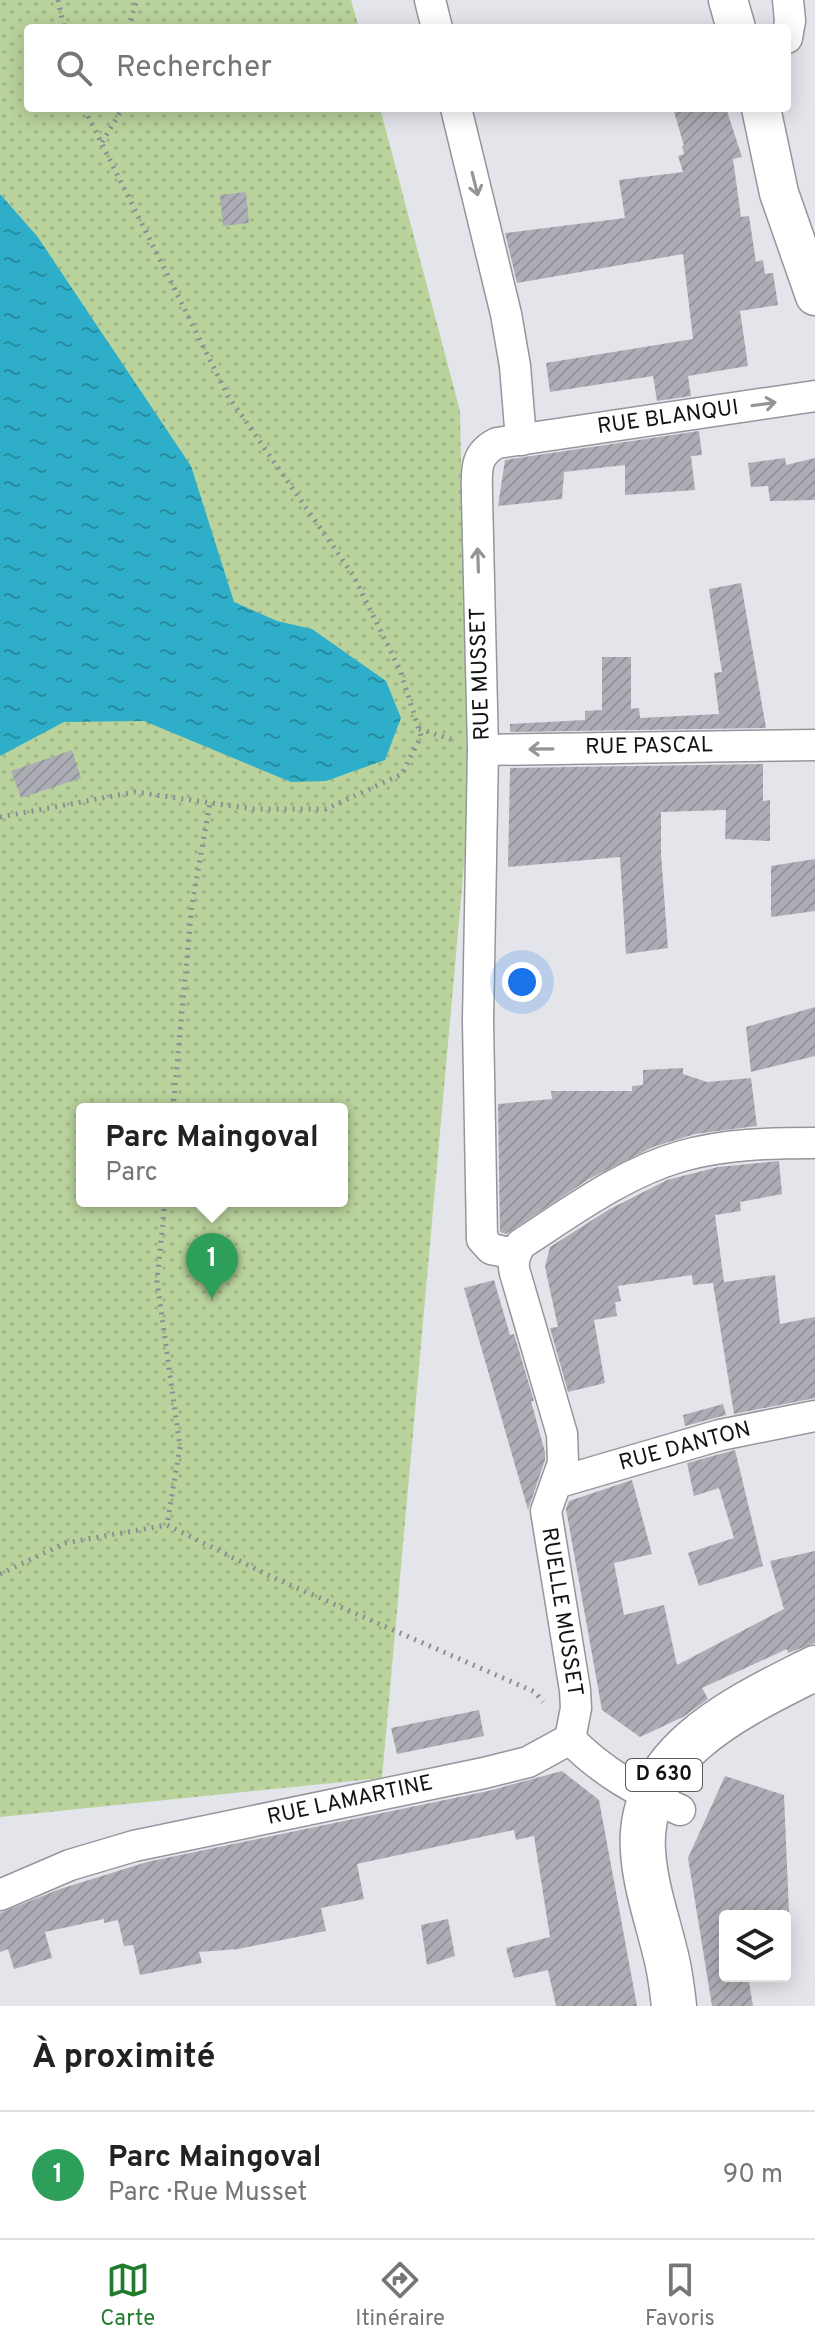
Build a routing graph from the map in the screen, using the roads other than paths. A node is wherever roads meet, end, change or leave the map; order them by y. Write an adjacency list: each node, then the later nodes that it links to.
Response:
1 (430, 0): 4 (street)
2 (728, 0): 5 (street)
3 (788, 0): 6 (street)
4 (436, 24)
5 (735, 24)
6 (789, 24)
7 (457, 112): 11 (street, one-way to 11)
8 (762, 112): 9 (street)
9 (815, 296)
10 (815, 396): 11 (street, RUE BLANQUI, one-way to 10)
11 (521, 440): 13 (street, RUE MUSSET, one-way to 11)
12 (815, 745): 13 (street, RUE PASCAL, one-way to 13)
13 (483, 750): 15 (street, RUE MUSSET)
14 (815, 1143): 15 (street)
15 (515, 1254): 17 (street, RUELLE MUSSET)
16 (815, 1416): 17 (street, RUE DANTON)
17 (556, 1483): 20 (street, RUELLE MUSSET)
18 (815, 1668): 21 (main road, D 630)
19 (815, 1694): 21 (main road, D 630)
20 (570, 1739): 21 (street); 22 (street, RUE LAMARTINE)
21 (666, 1804): 23 (main road, D 630)
22 (0, 1895)
23 (674, 2006)

